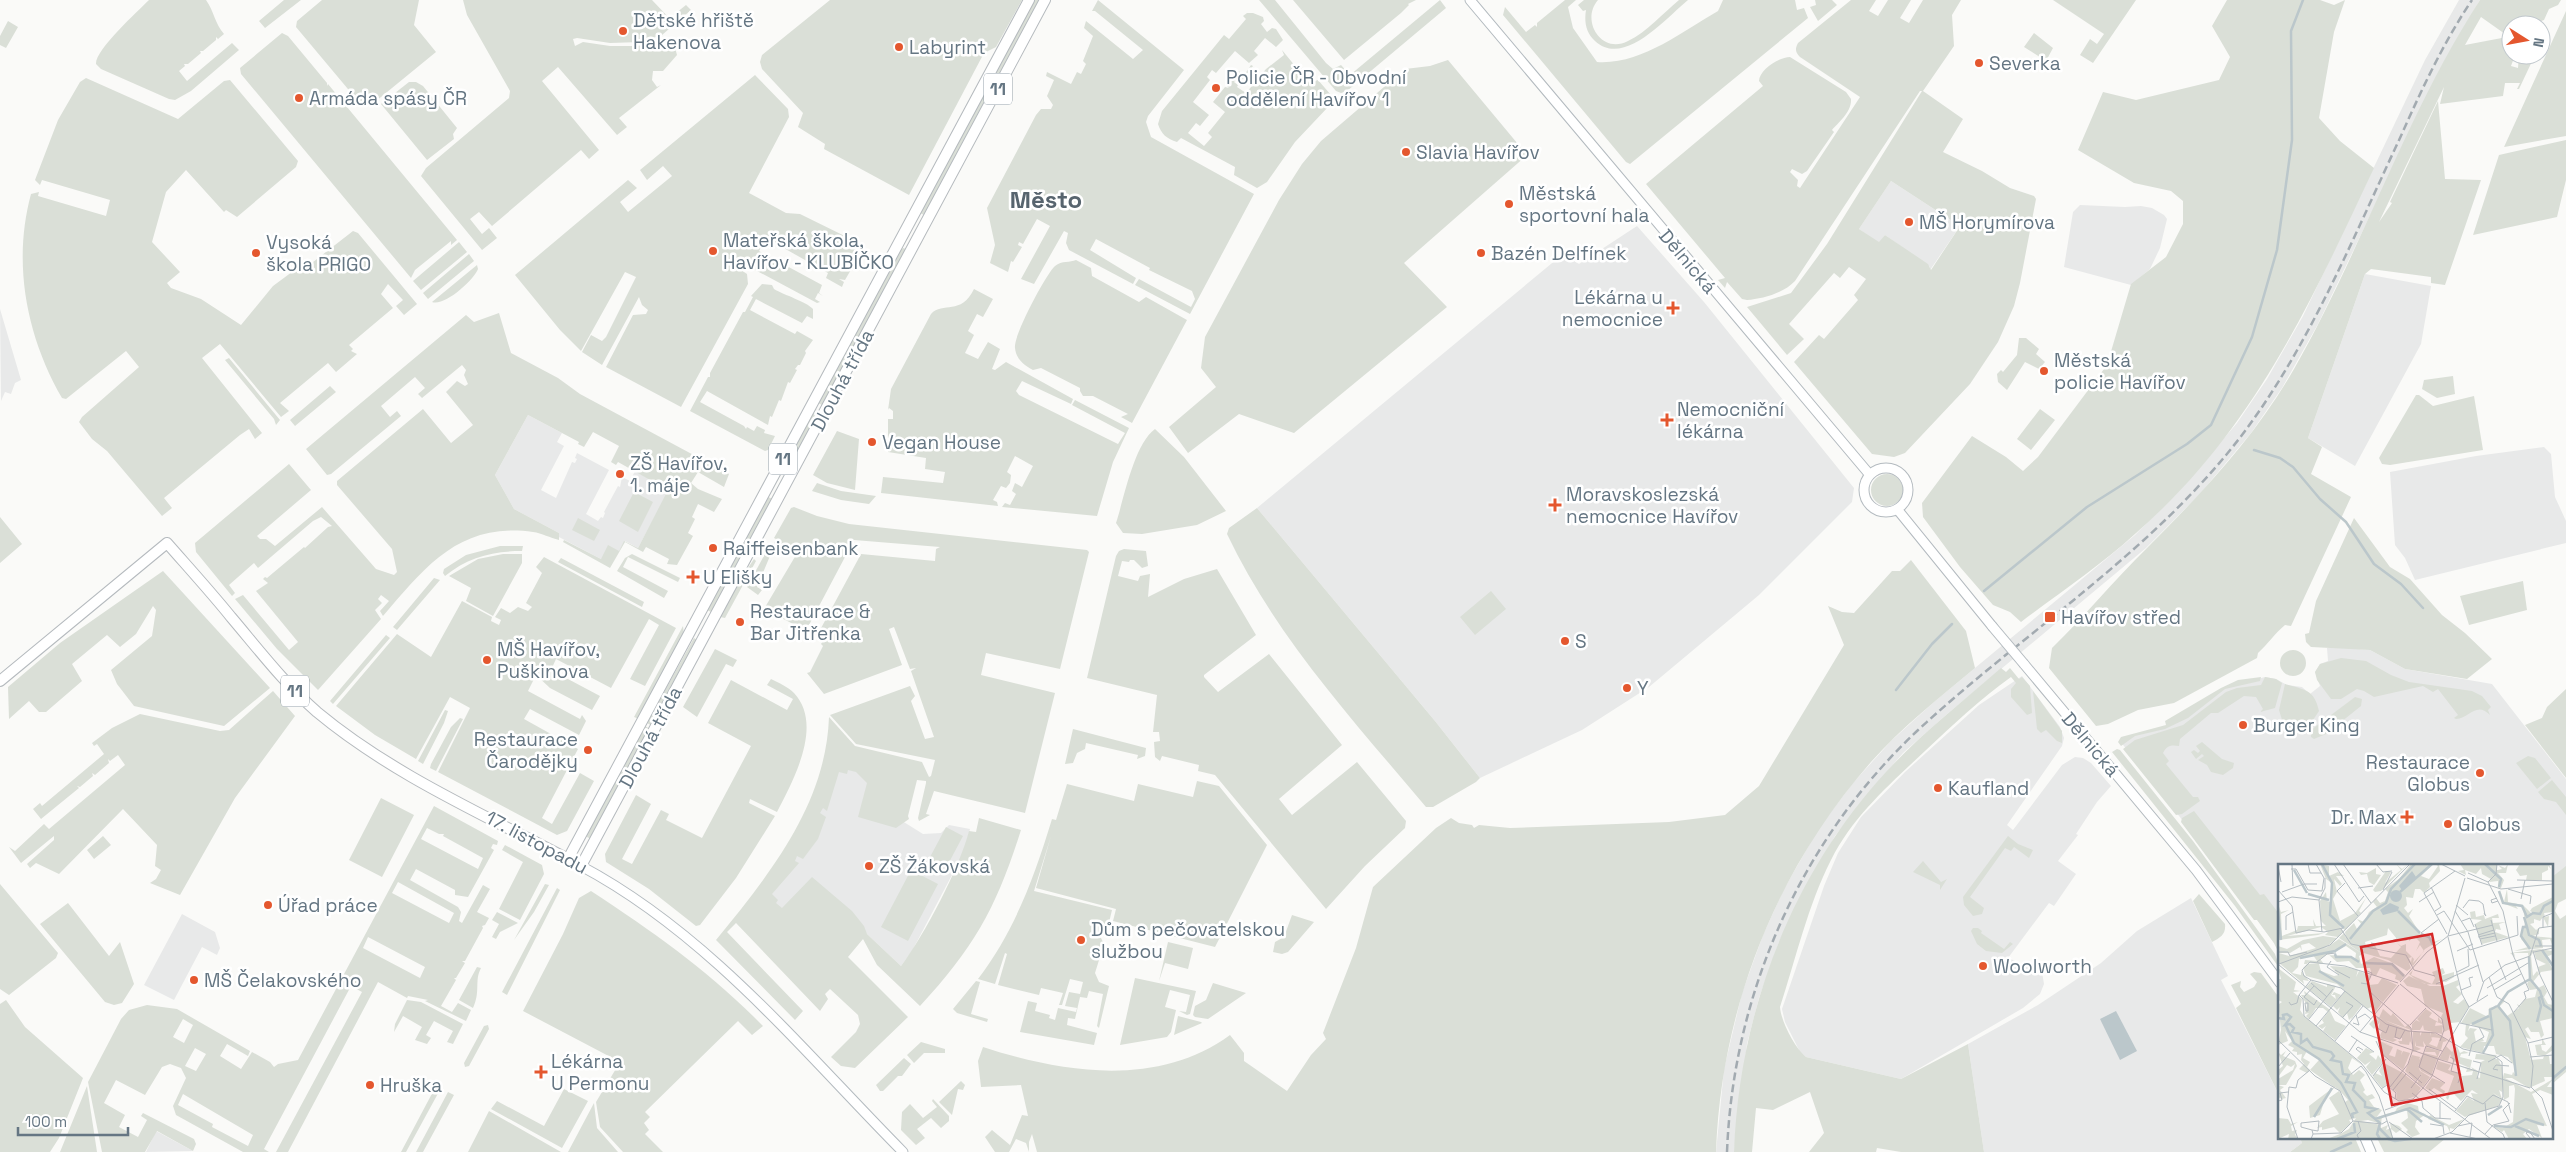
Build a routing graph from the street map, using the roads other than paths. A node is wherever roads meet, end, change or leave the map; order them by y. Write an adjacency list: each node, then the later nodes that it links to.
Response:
1 (1029, 0): 7 (main road, Dlouhá třída / 11)
2 (1045, 0): 8 (main road, Dlouhá třída / 11)
3 (1470, 0): 4 (street, Dělnická)
4 (1870, 475): 5 (street); 5 (street)
5 (1897, 509): 9 (street, Dělnická, bridge)
6 (0, 681): 7 (main road, 17. listopadu / 11)
7 (568, 859): 8 (main road, 17. listopadu)
8 (581, 866): 11 (street, 17. listopadu)
9 (2278, 980)
10 (2366, 1140): 12 (street)
11 (903, 1152)
12 (2371, 1152)

